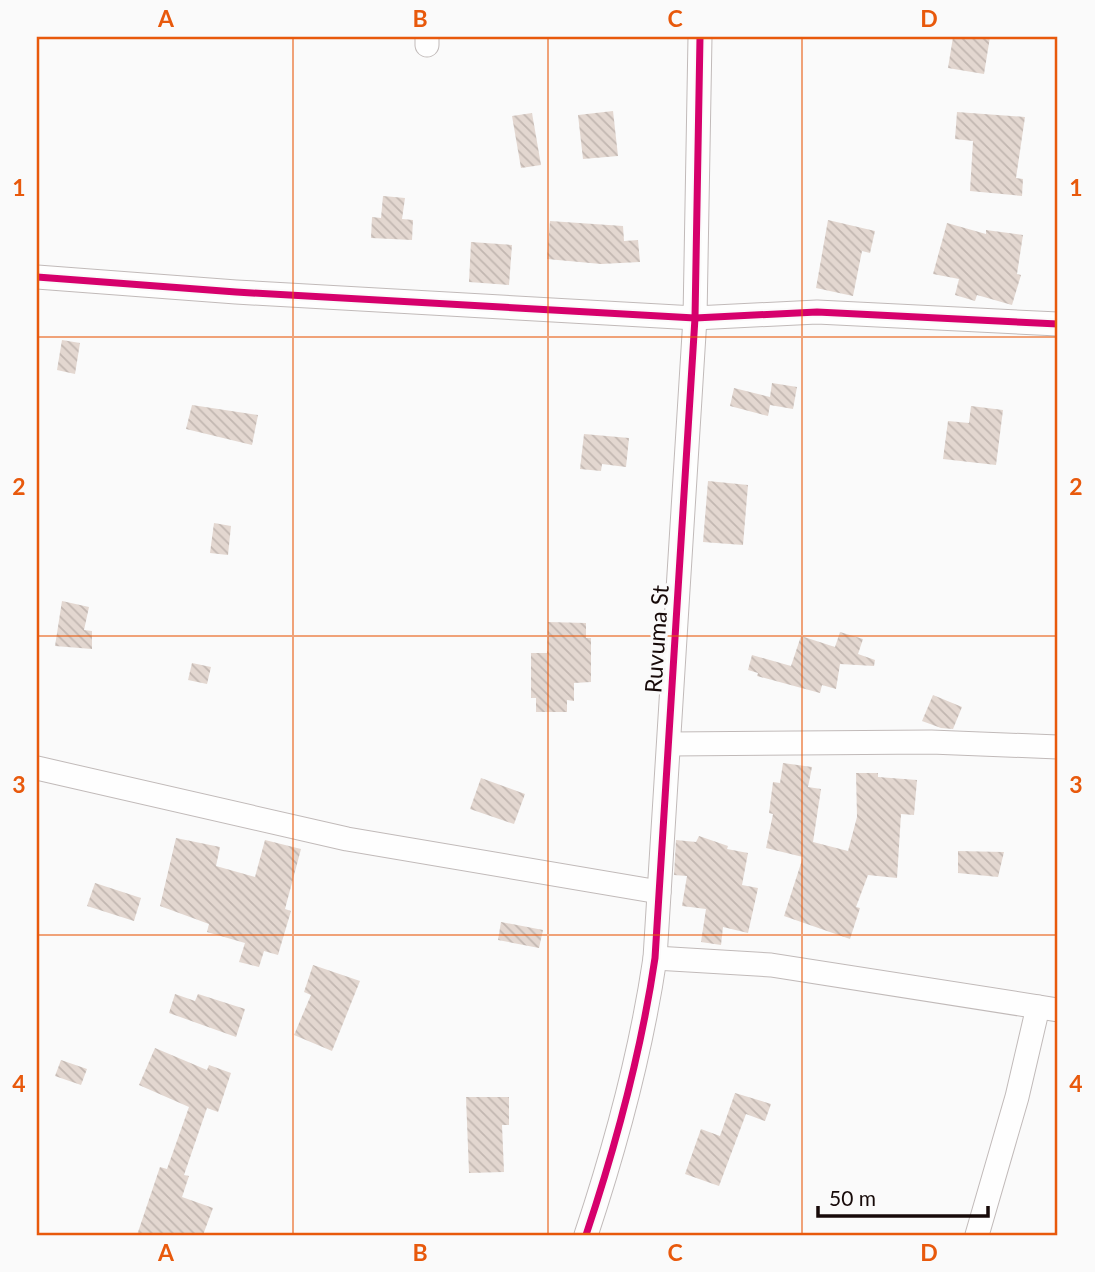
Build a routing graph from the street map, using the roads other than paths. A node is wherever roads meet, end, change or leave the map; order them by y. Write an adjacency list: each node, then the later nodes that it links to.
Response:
1 (700, 37): 3 (street, Ruvuma St)
2 (37, 277): 3 (street)
3 (695, 318): 4 (street); 5 (street, Ruvuma St)
4 (1058, 324)
5 (670, 744): 6 (street); 8 (street, Ruvuma St)
6 (1058, 747)
7 (37, 768): 8 (street)
8 (659, 892): 9 (street, Ruvuma St)
9 (655, 958): 10 (street); 11 (street, Ruvuma St)
10 (1048, 1008): 12 (street)
11 (586, 1235)
12 (977, 1235)

